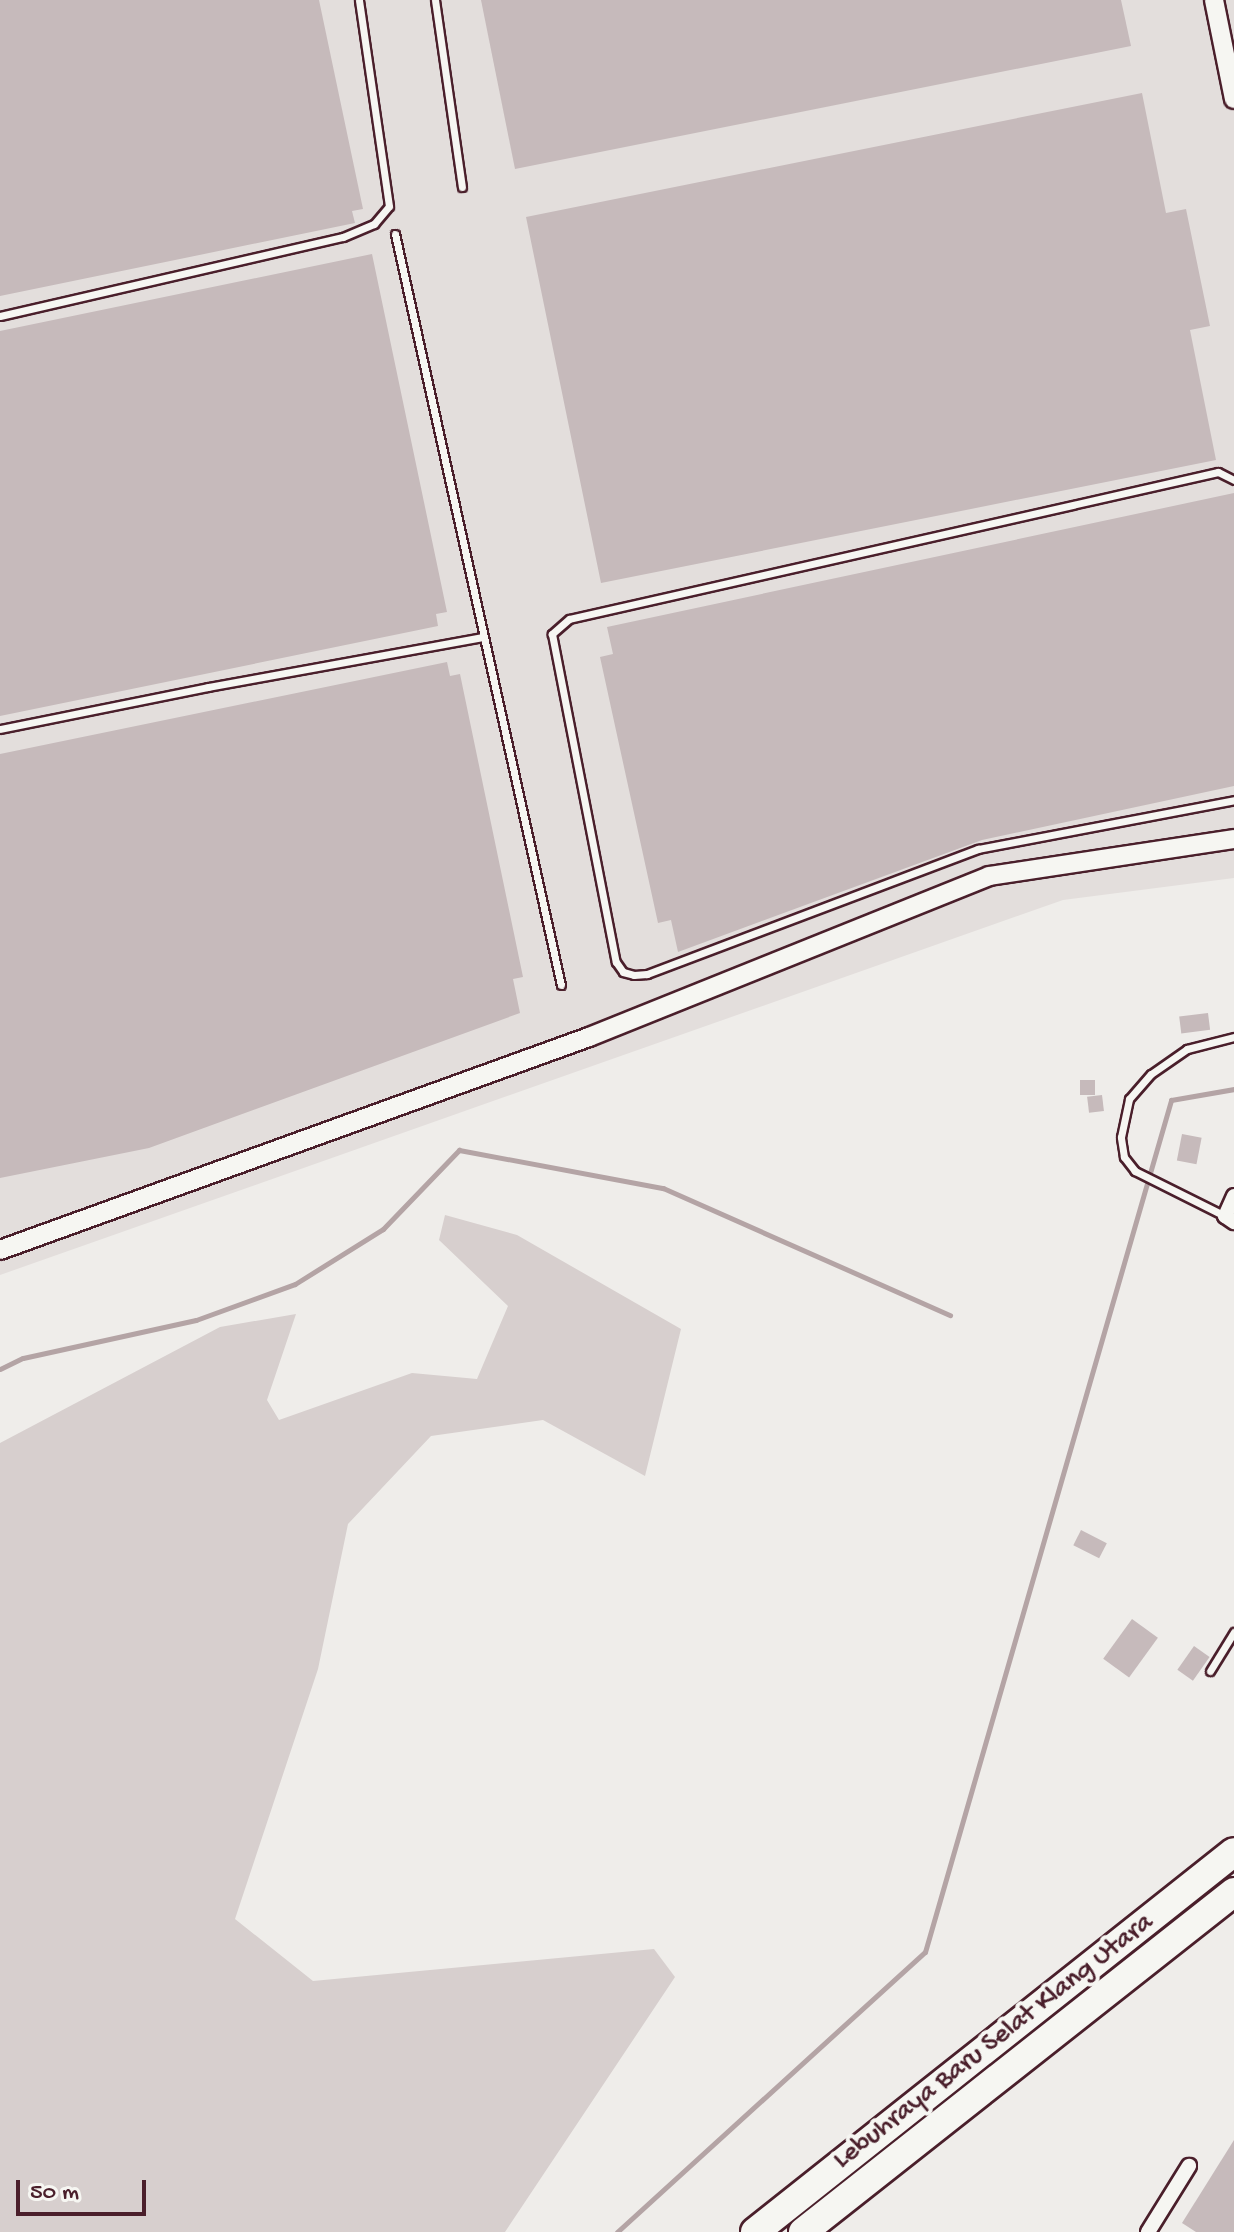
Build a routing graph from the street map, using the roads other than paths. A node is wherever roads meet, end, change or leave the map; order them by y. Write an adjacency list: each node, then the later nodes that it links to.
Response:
1 (359, 0): 7 (lane)
2 (435, 0): 5 (lane)
3 (1214, 0): 4 (street)
4 (1234, 99)
5 (462, 187)
6 (395, 234): 9 (lane)
7 (0, 316)
8 (1234, 480): 11 (lane)
9 (484, 637): 10 (lane); 13 (lane)
10 (0, 729)
11 (1234, 800)
12 (1234, 839): 17 (street)
13 (561, 985)
14 (1234, 1037): 16 (lane)
15 (1234, 1196): 16 (street)
16 (1230, 1219)
17 (0, 1250)
18 (1234, 1632): 19 (lane)
19 (1210, 1671)
20 (1234, 1852): 23 (highway, Lebuhraya Baru Selat Klang Utara)
21 (1234, 1892): 24 (highway, Lebuhraya Baru Selat Klang Utara)
22 (1189, 2166): 25 (street)
23 (755, 2232)
24 (803, 2232)
25 (1148, 2232)

